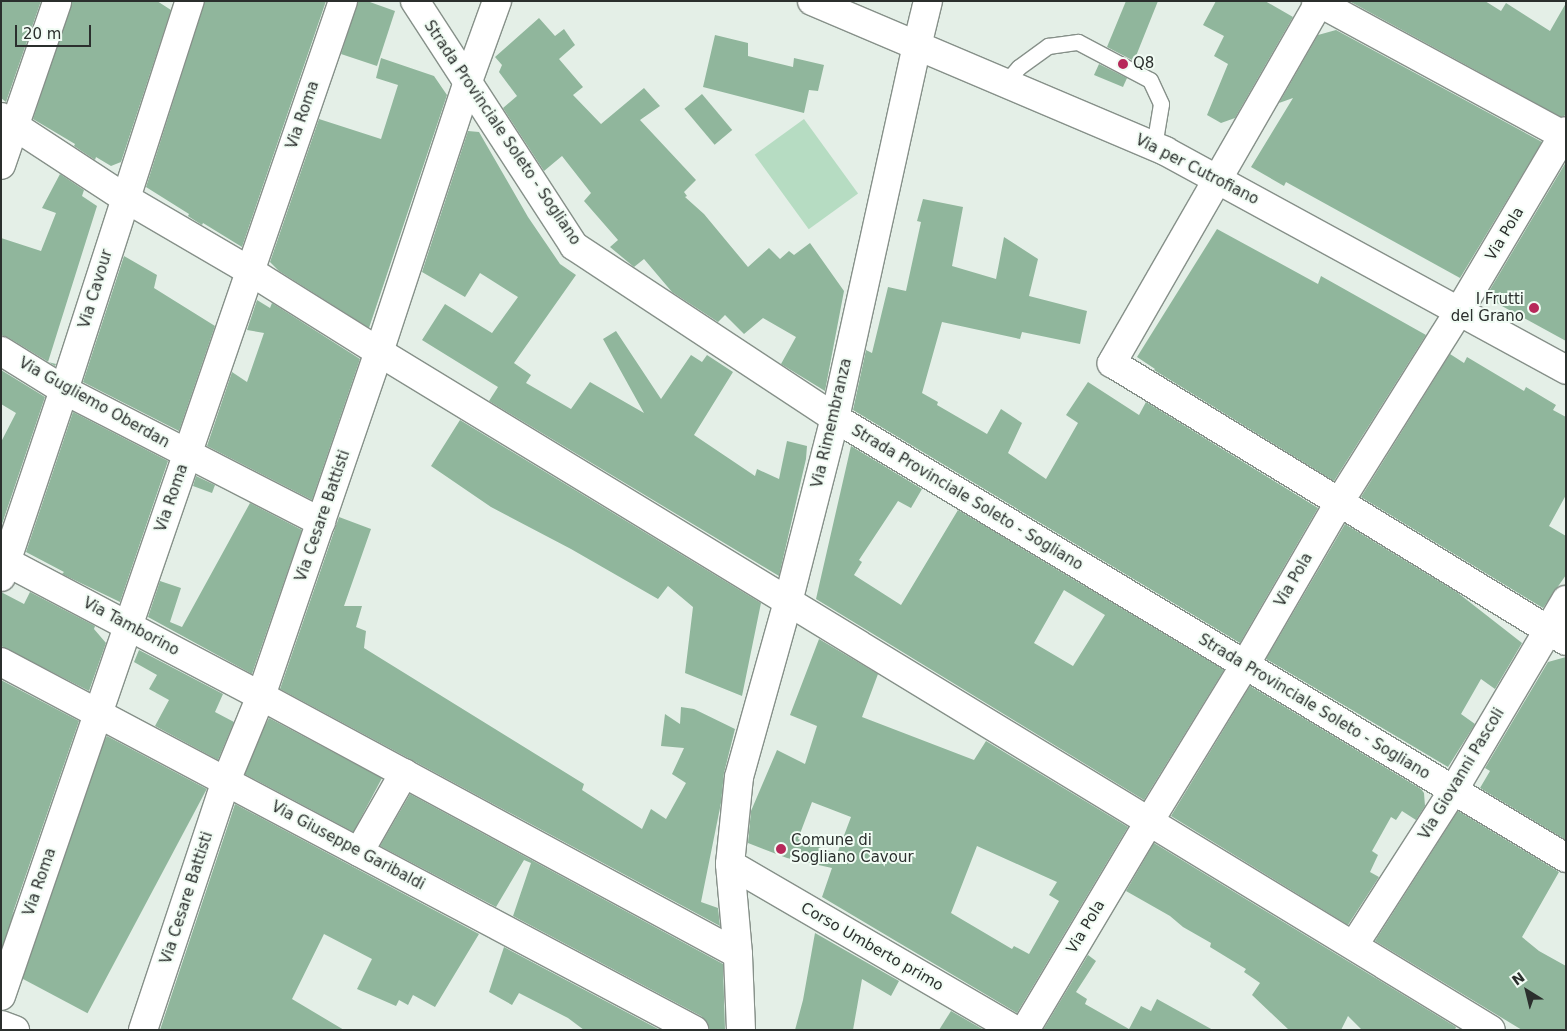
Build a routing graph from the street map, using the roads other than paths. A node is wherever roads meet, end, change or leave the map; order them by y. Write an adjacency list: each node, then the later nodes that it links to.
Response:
1 (190, 1): 17 (street, Via Cavour)
2 (343, 1): 18 (street, Via Roma)
3 (415, 1): 11 (street, Strada Provinciale Soleto - Sogliano)
4 (497, 1): 11 (street, Via Cesare Battisti)
5 (812, 1): 9 (street, Via per Cutrofiano)
6 (928, 1): 9 (street, Via Rimembranza)
7 (57, 2): 12 (street)
8 (1318, 2): 13 (street); 16 (street)
9 (917, 46): 10 (street, Via per Cutrofiano); 24 (street, Via Rimembranza)
10 (1005, 83): 14 (street, Via per Cutrofiano); 14 (lane)
11 (467, 84): 21 (street, Via Cesare Battisti); 24 (street, Strada Provinciale Soleto - Sogliano)
12 (7, 120): 15 (street); 17 (street)
13 (1565, 135): 19 (street, Via Pola)
14 (1154, 146): 16 (street, Via per Cutrofiano)
15 (1, 165)
16 (1219, 179): 19 (street, Via per Cutrofiano); 26 (street)
17 (124, 198): 18 (street); 23 (street, Via Cavour)
18 (250, 271): 21 (street); 25 (street, Via Roma)
19 (1459, 311): 22 (street, Via per Cutrofiano); 26 (street, Via Pola)
20 (1, 351): 23 (street, Via Gugliemo Oberdan)
21 (379, 352): 27 (street, Via Cesare Battisti); 30 (street)
22 (1566, 370)
23 (64, 390): 25 (street, Via Gugliemo Oberdan); 28 (street, Via Cavour)
24 (835, 418): 30 (street, Via Rimembranza); 34 (street, Strada Provinciale Soleto - Sogliano)
25 (187, 455): 27 (street, Via Gugliemo Oberdan); 31 (street, Via Roma)
26 (1340, 501): 32 (street); 34 (street, Via Pola)
27 (321, 522): 35 (street, Via Cesare Battisti)
28 (3, 566): 31 (street, Via Tamborino)
29 (1566, 600): 32 (street, Via Giovanni Pascoli)
30 (788, 602): 40 (street); 43 (street, Via Rimembranza)
31 (129, 625): 35 (street, Via Tamborino); 36 (street, Via Roma)
32 (1557, 635): 39 (street, Via Giovanni Pascoli)
33 (1, 662): 36 (street, Via Giuseppe Garibaldi)
34 (1245, 665): 39 (street, Strada Provinciale Soleto - Sogliano); 40 (street, Via Pola)
35 (261, 696): 37 (street, Via Tamborino); 38 (street, Via Cesare Battisti)
36 (98, 714): 38 (street, Via Giuseppe Garibaldi); 46 (street, Via Roma)
37 (404, 773): 41 (street); 45 (street, Via Tamborino)
38 (226, 781): 41 (street, Via Giuseppe Garibaldi); 49 (street, Via Cesare Battisti)
39 (1453, 791): 42 (street, Strada Provinciale Soleto - Sogliano); 44 (street, Via Giovanni Pascoli)
40 (1150, 820): 44 (street); 53 (street, Via Pola)
41 (359, 852): 50 (street, Via Giuseppe Garibaldi)
42 (1566, 858)
43 (730, 864): 45 (street, Via Rimembranza); 52 (street, Corso Umberto primo)
44 (1354, 945): 54 (street)
45 (738, 954): 51 (street, Via Rimembranza)
46 (1, 996)
47 (1, 1025): 48 (street)
48 (15, 1030)
49 (143, 1030)
50 (694, 1030)
51 (741, 1030)
52 (1015, 1030)
53 (1025, 1030)
54 (1491, 1030)

